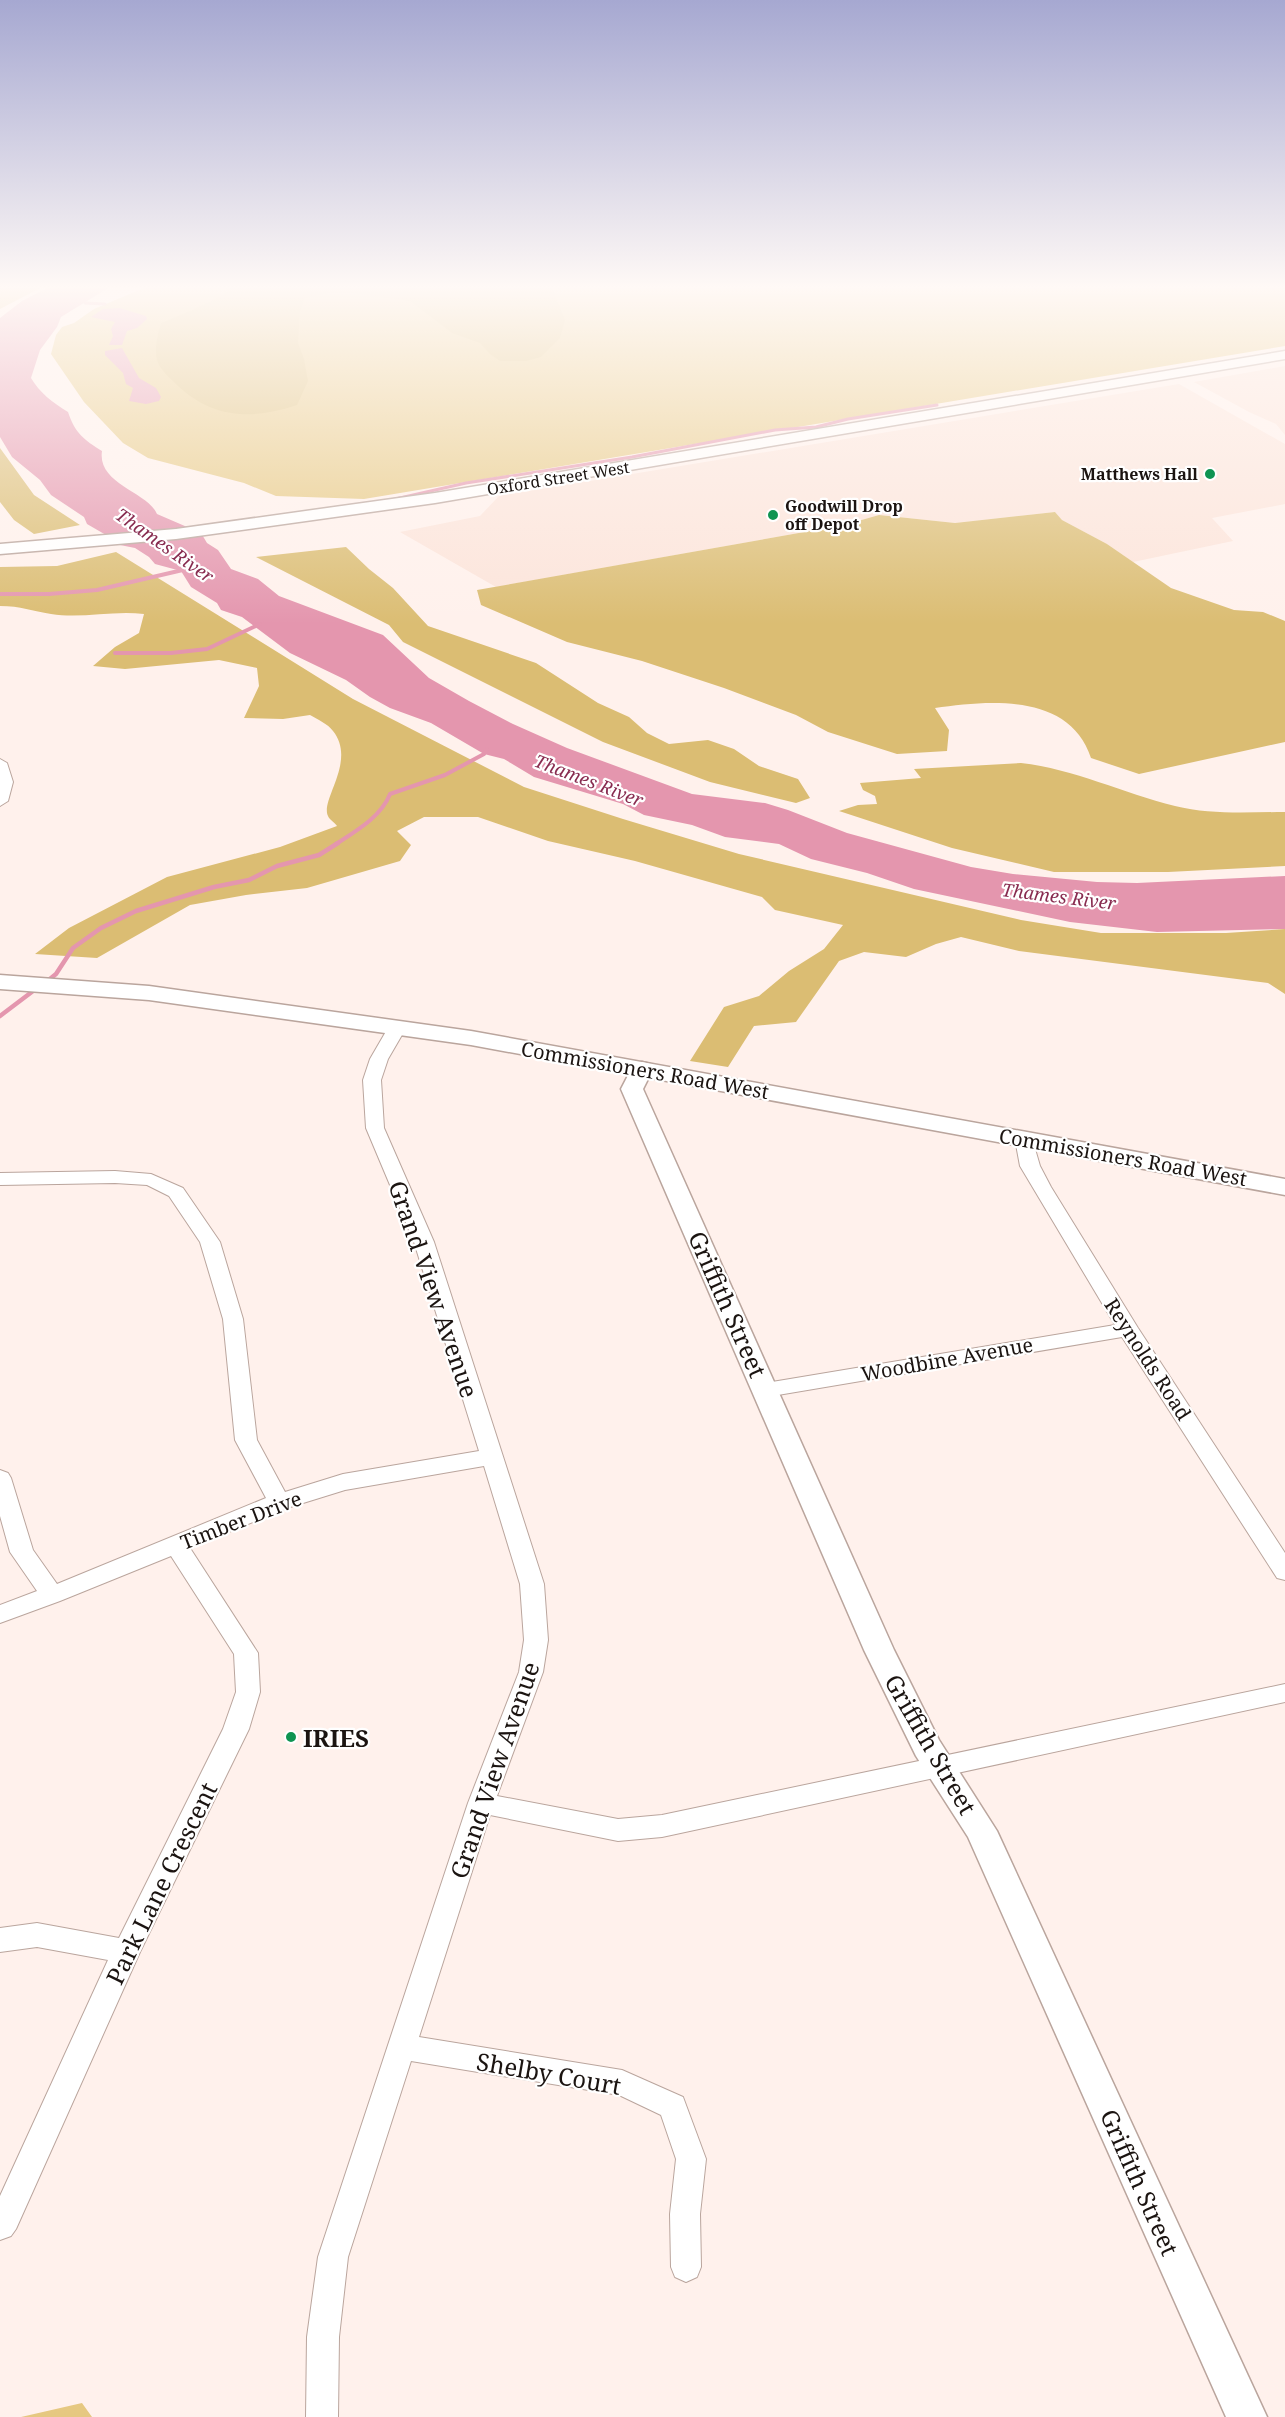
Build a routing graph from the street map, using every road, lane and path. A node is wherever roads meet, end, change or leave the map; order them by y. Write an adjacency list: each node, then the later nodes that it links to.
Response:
1 (1031, 398): 2 (main road, Oxford Street West)
2 (8, 550)
3 (0, 763): 4 (street)
4 (0, 801)
5 (0, 982): 6 (main road, Commissioners Road West)
6 (397, 1028): 7 (main road, Commissioners Road West); 13 (street, Grand View Avenue)
7 (642, 1069): 8 (main road, Commissioners Road West); 12 (street, Griffith Street)
8 (1024, 1139): 10 (main road, Commissioners Road West); 11 (street, Reynolds Road)
9 (0, 1179): 15 (street)
10 (1285, 1187)
11 (1128, 1329): 12 (street, Woodbine Avenue); 17 (street, Reynolds Road)
12 (766, 1390): 21 (street, Griffith Street)
13 (490, 1457): 15 (street, Timber Drive); 22 (street, Grand View Avenue)
14 (0, 1479): 18 (street)
15 (279, 1502): 16 (street, Timber Drive)
16 (176, 1545): 18 (street, Timber Drive); 24 (street, Park Lane Crescent)
17 (1285, 1572)
18 (52, 1595): 19 (street, Timber Drive)
19 (0, 1614)
20 (1285, 1693): 21 (street)
21 (940, 1766): 22 (street); 29 (street, Griffith Street)
22 (481, 1803): 25 (street, Grand View Avenue)
23 (0, 1940): 24 (street)
24 (126, 1951): 26 (street, Park Lane Crescent)
25 (400, 2047): 27 (street, Shelby Court); 28 (street, Grand View Avenue)
26 (0, 2226)
27 (686, 2267)
28 (322, 2417)
29 (1247, 2417)

